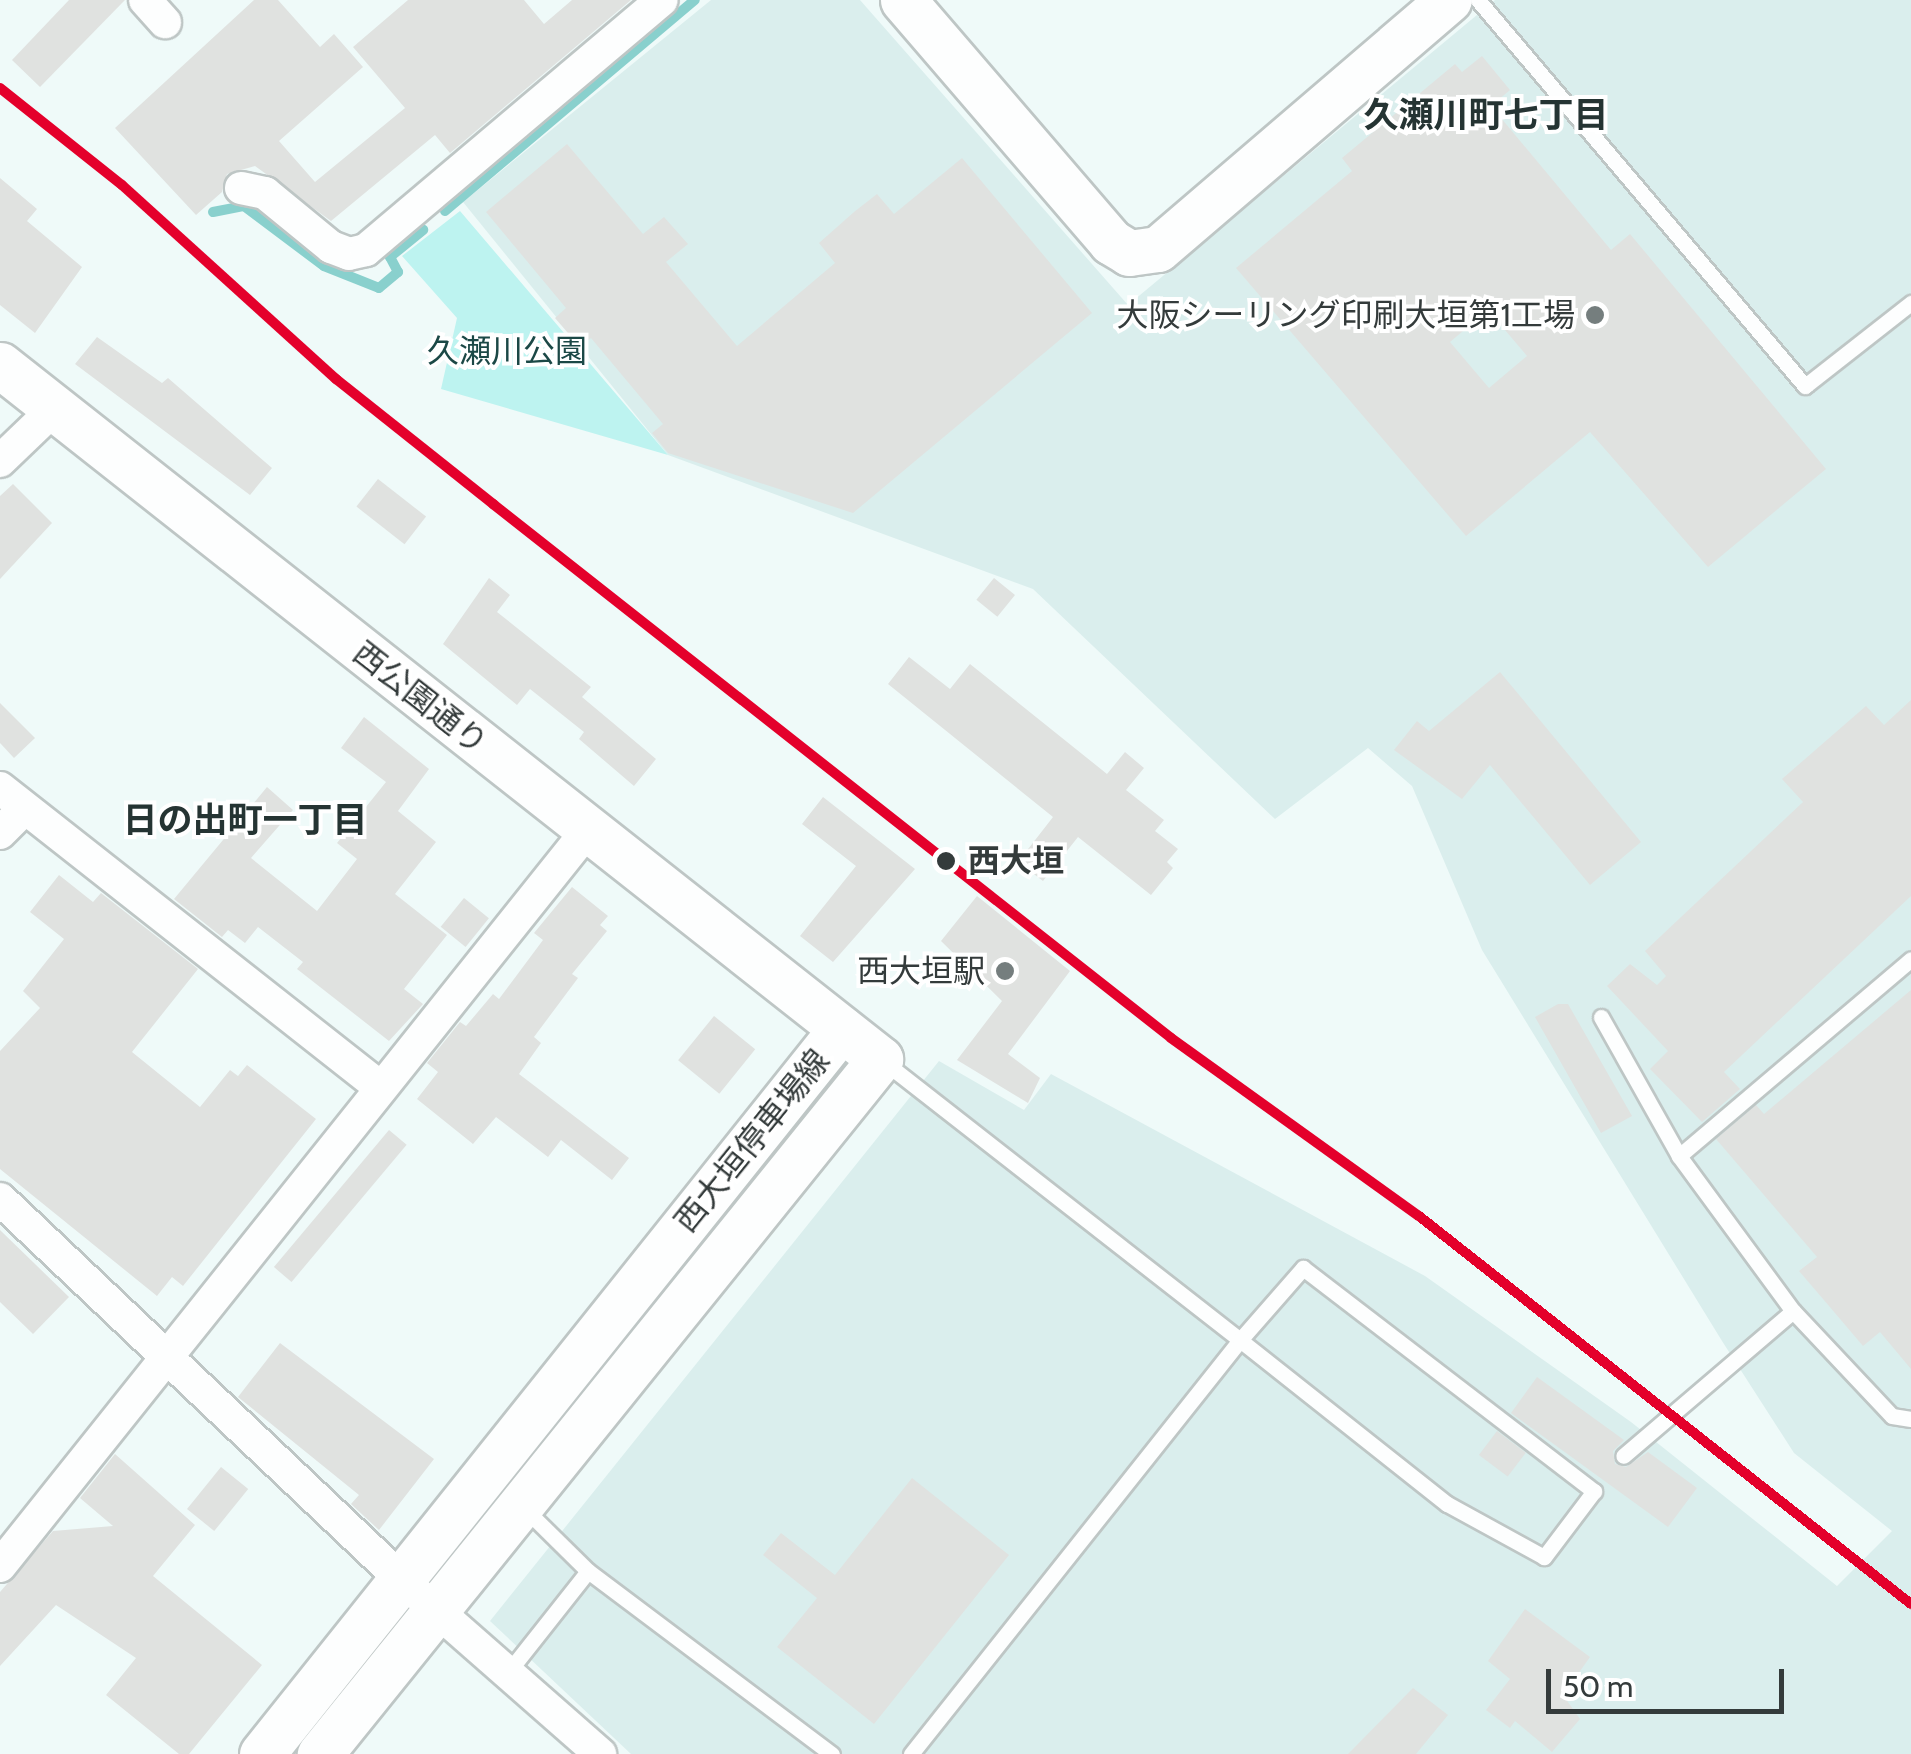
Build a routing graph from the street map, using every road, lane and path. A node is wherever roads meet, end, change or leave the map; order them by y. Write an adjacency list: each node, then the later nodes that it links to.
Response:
1 (662, 0): 5 (street)
2 (903, 0): 3 (main road)
3 (1450, 0)
4 (1478, 0): 6 (lane)
5 (241, 188)
6 (1911, 303)
7 (0, 365): 8 (main road, 西公園通り)
8 (55, 408): 9 (street); 11 (main road, 西公園通り)
9 (0, 461)
10 (8, 810): 16 (street)
11 (588, 831): 14 (main road, 西公園通り); 16 (street)
12 (1911, 959): 17 (lane)
13 (1601, 1017): 17 (lane)
14 (841, 1029): 15 (main road, 西大垣停車場線); 27 (main road, 西大垣停車場線)
15 (880, 1058): 20 (lane); 24 (main road, 西大垣停車場線)
16 (379, 1086): 21 (street)
17 (1680, 1156): 19 (lane)
18 (0, 1199): 21 (street)
19 (1793, 1310): 22 (lane); 23 (lane)
20 (1240, 1340): 20 (lane); 34 (lane)
21 (167, 1361): 25 (street); 27 (street)
22 (1911, 1419)
23 (1623, 1456)
24 (522, 1506): 26 (lane); 28 (main road, 西大垣停車場線)
25 (0, 1566)
26 (588, 1570): 29 (lane); 33 (lane)
27 (402, 1580): 28 (street); 30 (main road, 西大垣停車場線)
28 (440, 1608): 29 (street); 31 (main road, 西大垣停車場線)
29 (509, 1671): 32 (street)
30 (262, 1754)
31 (320, 1754)
32 (600, 1754)
33 (832, 1754)
34 (910, 1754)

